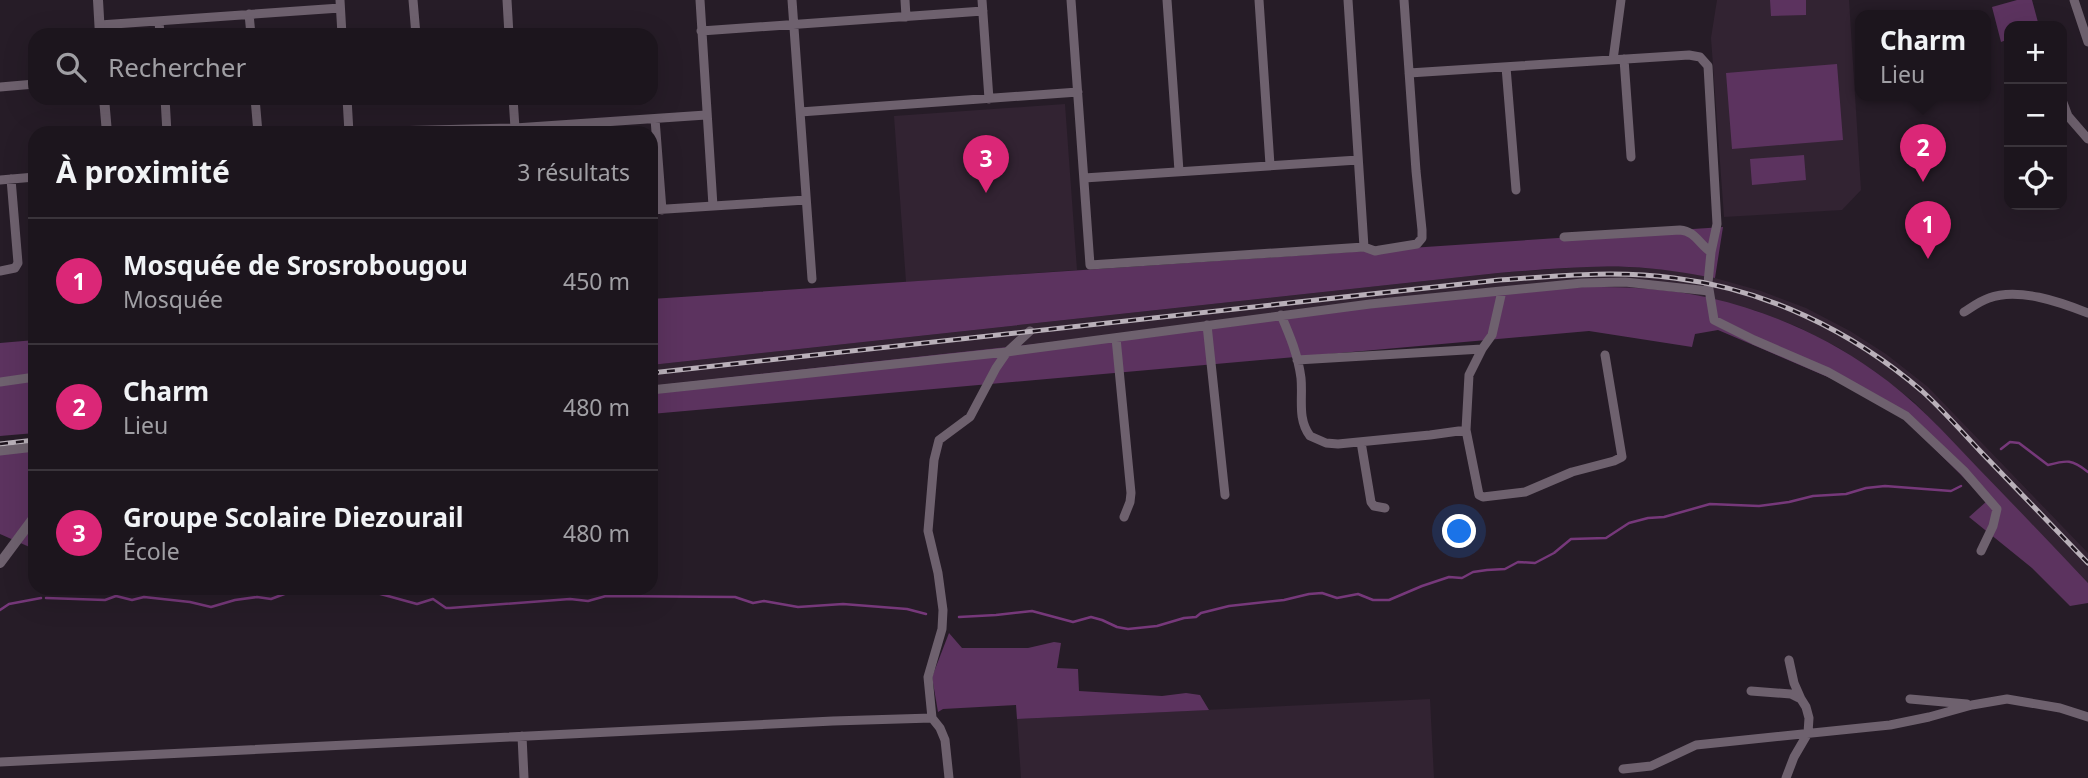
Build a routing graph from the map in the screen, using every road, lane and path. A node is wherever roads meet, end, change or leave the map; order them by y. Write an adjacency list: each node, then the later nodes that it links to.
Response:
1 (98, 0): 21 (street)
2 (413, 0): 26 (street)
3 (506, 0): 27 (street)
4 (700, 0): 28 (street)
5 (792, 0): 20 (street)
6 (905, 0): 18 (street)
7 (982, 0): 16 (street)
8 (1072, 0): 36 (street)
9 (1167, 0): 59 (street)
10 (1259, 0): 58 (street)
11 (1348, 0): 57 (street)
12 (1404, 0): 33 (street)
13 (1622, 0): 31 (street)
14 (2074, 0): 29 (street)
15 (340, 4): 17 (street); 25 (street)
16 (983, 11): 18 (street); 37 (street)
17 (250, 14): 19 (street); 24 (street)
18 (906, 17): 20 (street)
19 (159, 21): 22 (street); 23 (street)
20 (794, 24): 28 (street); 43 (street)
21 (100, 28)
22 (113, 28)
23 (160, 28)
24 (251, 28)
25 (342, 28)
26 (415, 28)
27 (508, 28)
28 (701, 31): 45 (street)
29 (2088, 42)
30 (1624, 59): 31 (street); 55 (street); 71 (street)
31 (1613, 60): 32 (street)
32 (1506, 67): 33 (street); 64 (street)
33 (1409, 73): 70 (street)
34 (28, 84): 35 (street)
35 (0, 85)
36 (1078, 93): 37 (street); 61 (street)
37 (989, 99): 43 (street)
38 (105, 105): 47 (street)
39 (165, 105): 48 (street)
40 (256, 105): 49 (street)
41 (347, 105): 50 (street)
42 (513, 105): 51 (street)
43 (800, 111): 65 (street)
44 (2067, 113): 54 (street)
45 (706, 115): 46 (street); 66 (street)
46 (655, 119): 52 (street); 53 (street)
47 (106, 126)
48 (167, 126)
49 (257, 126)
50 (349, 126)
51 (515, 126)
52 (546, 126)
53 (656, 126)
54 (2088, 139)
55 (1631, 157)
56 (658, 158): 68 (street)
57 (1359, 160): 58 (street); 70 (street)
58 (1270, 165): 59 (street)
59 (1178, 171): 61 (street)
60 (28, 178): 62 (street)
61 (1084, 178): 70 (street)
62 (11, 179): 63 (street); 72 (street)
63 (0, 180)
64 (1516, 190)
65 (806, 200): 66 (street); 73 (street)
66 (713, 206): 68 (street)
67 (658, 209): 68 (street)
68 (662, 209)
69 (1564, 237): 71 (street)
70 (1364, 247)
71 (1710, 253): 75 (street)
72 (0, 271)
73 (812, 279)
74 (1502, 291): 75 (street); 78 (street); 82 (street)
75 (1709, 291): 97 (street)
76 (1964, 312): 77 (street)
77 (2088, 313)
78 (1281, 315): 79 (street); 85 (street)
79 (1207, 324): 81 (street); 93 (street)
80 (1030, 331): 83 (street)
81 (1116, 338): 83 (street); 95 (street)
82 (1482, 349): 85 (street); 89 (street)
83 (1007, 352): 88 (street); 105 (street)
84 (1605, 355): 89 (street)
85 (1297, 360): 90 (street)
86 (28, 378): 87 (street)
87 (0, 382)
88 (658, 389)
89 (1466, 430): 90 (street)
90 (1361, 442): 94 (street)
91 (28, 448): 92 (street)
92 (0, 451)
93 (1225, 495)
94 (1385, 508)
95 (1124, 517)
96 (28, 526): 98 (street)
97 (1981, 551)
98 (0, 564)
99 (1789, 660): 101 (street)
100 (1751, 691): 101 (street)
101 (1801, 699): 106 (street)
102 (1910, 699): 103 (street)
103 (1972, 705): 104 (street); 106 (street)
104 (2088, 717)
105 (932, 718): 107 (street); 111 (street)
106 (1808, 733): 109 (street); 112 (street)
107 (522, 736): 108 (street); 110 (street)
108 (0, 762)
109 (1623, 769)
110 (524, 778)
111 (949, 778)
112 (1786, 778)

